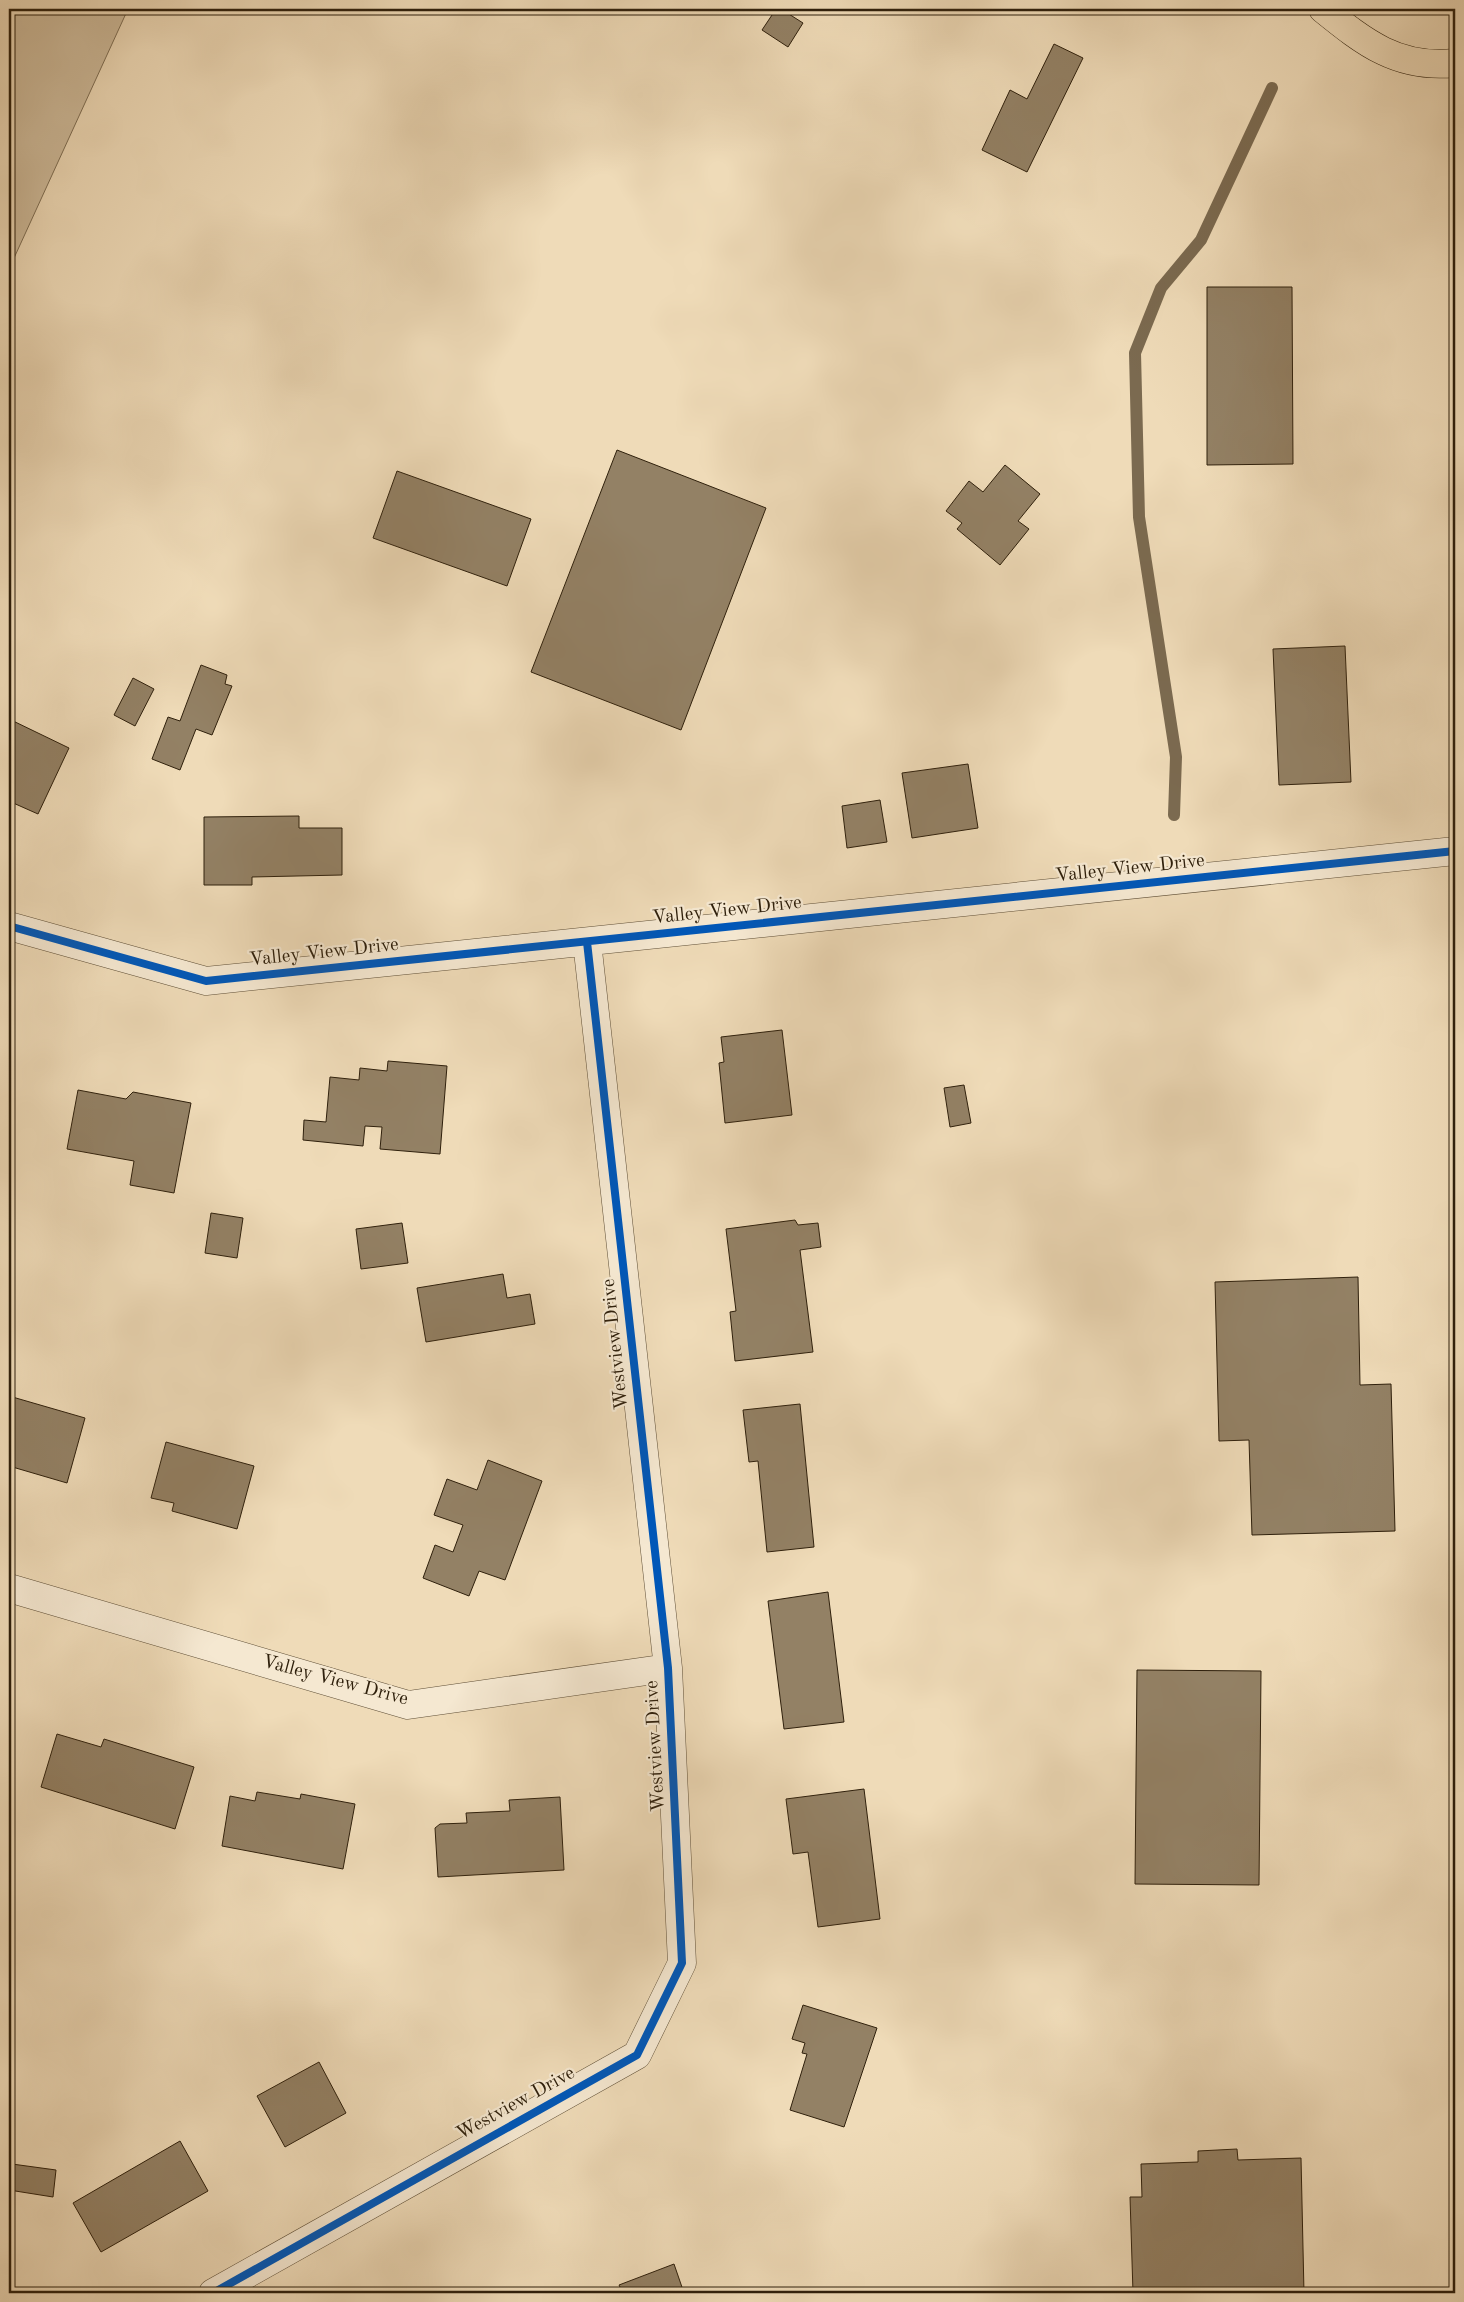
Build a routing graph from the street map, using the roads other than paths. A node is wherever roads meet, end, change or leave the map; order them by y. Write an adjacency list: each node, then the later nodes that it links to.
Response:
1 (1323, 9): 2 (main road)
2 (1455, 63)
3 (1455, 852): 5 (street, Valley View Drive)
4 (9, 926): 5 (street, Valley View Drive)
5 (587, 942): 7 (street, Westview Drive)
6 (9, 1588): 7 (street, Valley View Drive)
7 (668, 1668): 8 (street, Westview Drive)
8 (213, 2293)

